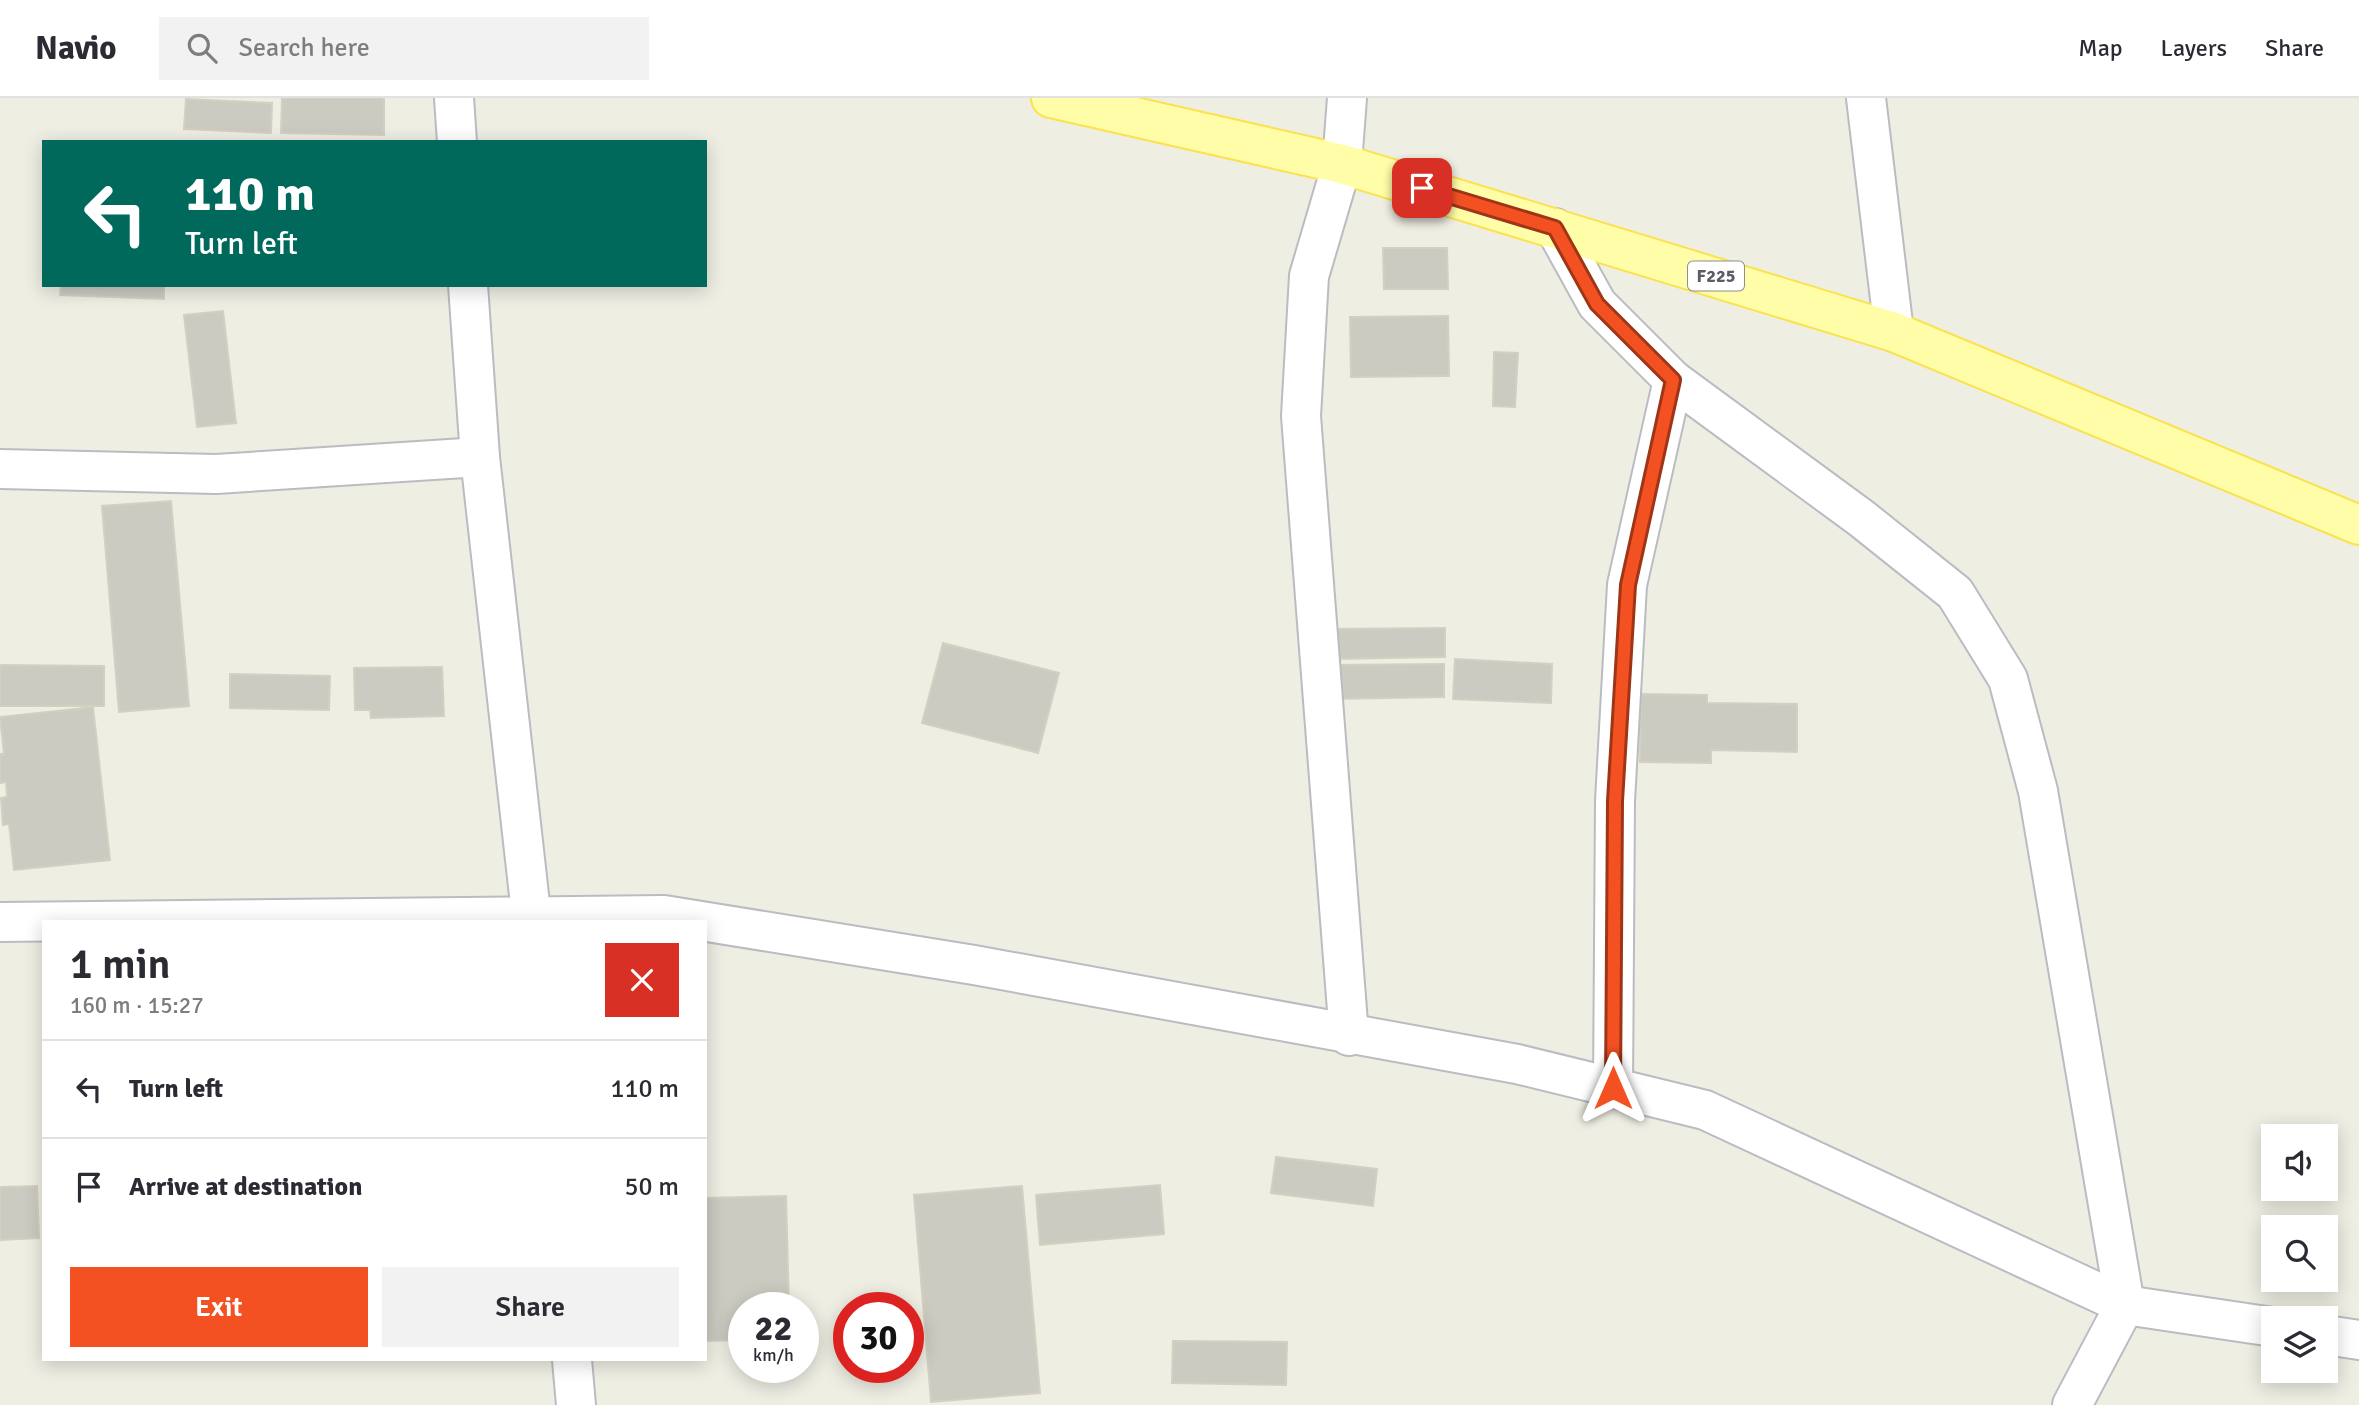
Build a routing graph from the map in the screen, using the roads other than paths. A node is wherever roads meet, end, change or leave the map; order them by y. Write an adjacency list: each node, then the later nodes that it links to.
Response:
1 (454, 98): 5 (street)
2 (1051, 98): 6 (main road, F225)
3 (1347, 98): 6 (street)
4 (1866, 98): 9 (street)
5 (457, 140)
6 (1342, 164): 7 (main road, F225); 19 (street)
7 (1555, 228): 9 (main road, F225); 10 (street)
8 (468, 287): 11 (street)
9 (1894, 332): 13 (main road, F225)
10 (1673, 380): 20 (street); 21 (street)
11 (480, 457): 12 (street); 14 (street)
12 (0, 469)
13 (2359, 525)
14 (532, 920): 15 (street)
15 (695, 920)
16 (0, 922): 17 (street)
17 (42, 922)
18 (707, 922): 19 (street)
19 (1349, 1035): 20 (street)
20 (1613, 1088): 21 (street)
21 (2125, 1305): 22 (street); 27 (street)
22 (2261, 1325)
23 (2338, 1337): 24 (street)
24 (2359, 1340)
25 (572, 1361): 26 (street)
26 (576, 1405)
27 (2072, 1405)

